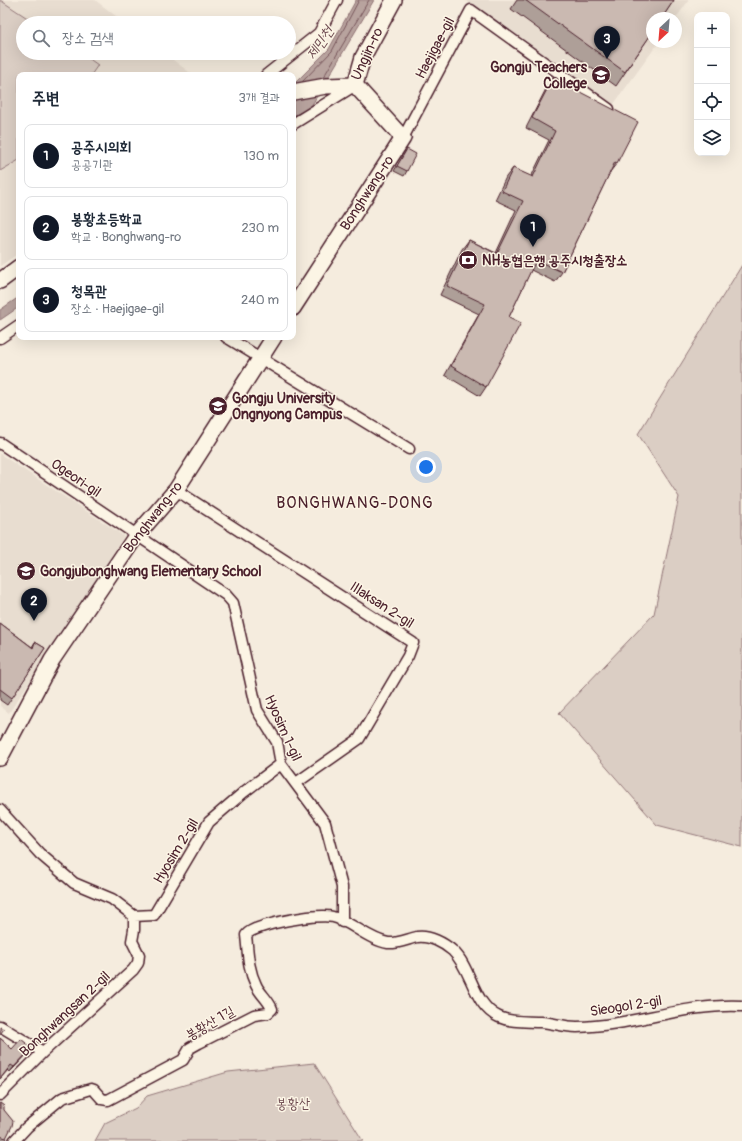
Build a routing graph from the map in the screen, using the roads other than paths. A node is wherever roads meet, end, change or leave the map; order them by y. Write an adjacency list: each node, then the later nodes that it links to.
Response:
1 (338, 0): 3 (street)
2 (394, 0): 6 (main road, Ungjin-ro)
3 (296, 51)
4 (285, 60): 5 (street)
5 (270, 72)
6 (355, 85): 7 (main road, Ungjin-ro); 9 (street); 10 (main road)
7 (296, 91)
8 (617, 115): 10 (street, Haejigae-gil)
9 (296, 122)
10 (402, 138): 13 (main road, Bonghwang-ro)
11 (16, 269): 12 (main road)
12 (0, 281)
13 (296, 303)
14 (16, 327): 15 (street)
15 (0, 338)
16 (231, 340): 18 (street)
17 (272, 340): 18 (main road, Bonghwang-ro)
18 (260, 359): 20 (street); 21 (main road, Bonghwang-ro)
19 (0, 443): 22 (street, Ogeori-gil)
20 (409, 449)
21 (176, 490): 22 (main road, Bonghwang-ro); 25 (street, Illaksan 2-gil)
22 (136, 536): 23 (main road, Bonghwang-ro); 24 (street, Hyosim 1-gil)
23 (0, 758)
24 (281, 764): 25 (street, Hyosim 1-gil); 27 (street, Hyosim 2-gil)
25 (296, 783): 28 (street, Hyosim 1-gil)
26 (0, 810): 27 (street)
27 (134, 916): 31 (street, Bonghwangsan 2-gil)
28 (342, 922): 29 (street, Sieogol 2-gil); 33 (street, 봉황산 1길)
29 (741, 1005)
30 (0, 1026): 31 (street)
31 (43, 1052): 32 (street, Bonghwangsan 2-gil)
32 (0, 1095)
33 (14, 1141)

